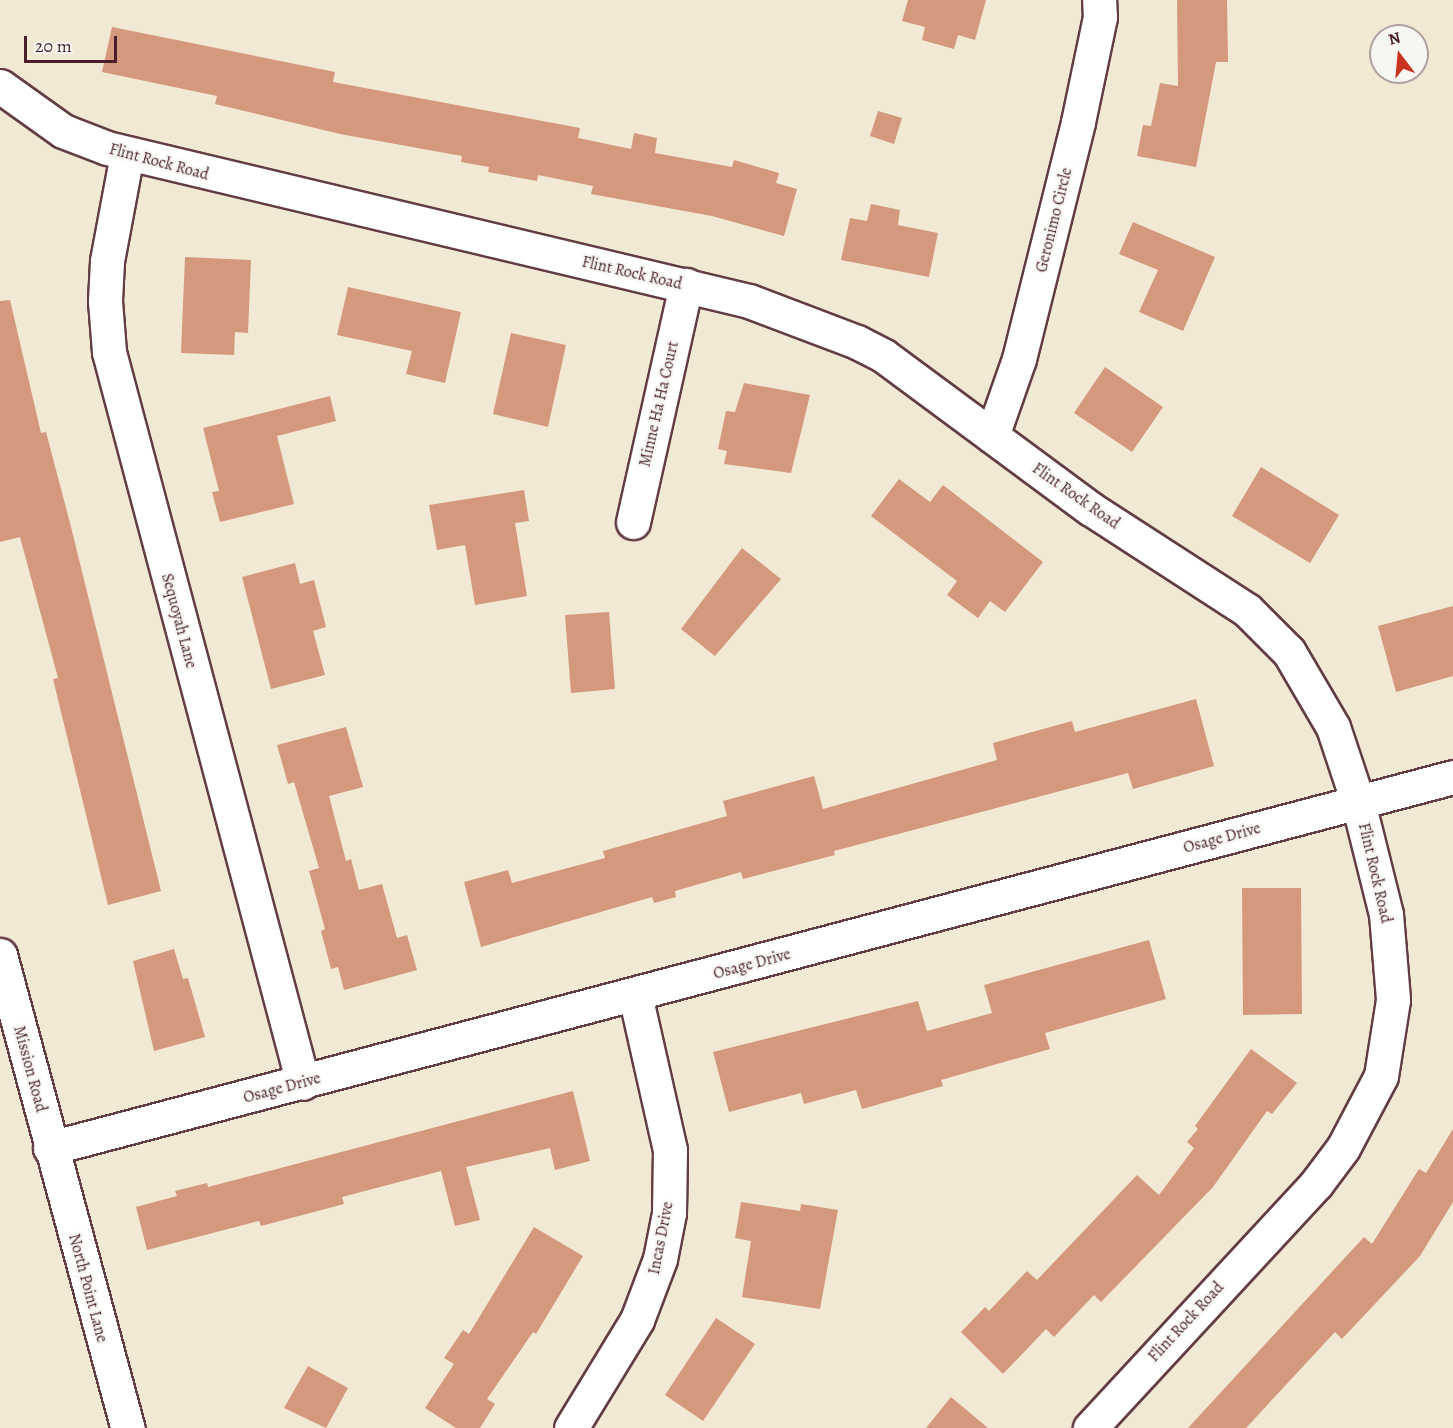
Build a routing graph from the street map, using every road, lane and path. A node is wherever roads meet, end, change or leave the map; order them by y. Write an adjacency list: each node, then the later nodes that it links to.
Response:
1 (1099, 0): 5 (street, Geronimo Circle)
2 (0, 86): 3 (street, Flint Rock Road)
3 (127, 154): 4 (street, Flint Rock Road); 11 (street, Sequoyah Lane)
4 (686, 285): 5 (street, Flint Rock Road); 6 (street, Minne Ha Ha Court)
5 (992, 436): 8 (street, Flint Rock Road)
6 (633, 522)
7 (1453, 777): 8 (street, Osage Drive)
8 (1358, 802): 10 (street, Osage Drive); 15 (street, Flint Rock Road)
9 (0, 955): 12 (street, Mission Road)
10 (635, 995): 11 (street, Osage Drive); 14 (street, Incas Drive)
11 (303, 1083): 12 (street, Osage Drive)
12 (50, 1148): 13 (street, North Point Lane)
13 (128, 1428)
14 (571, 1428)
15 (1090, 1428)

